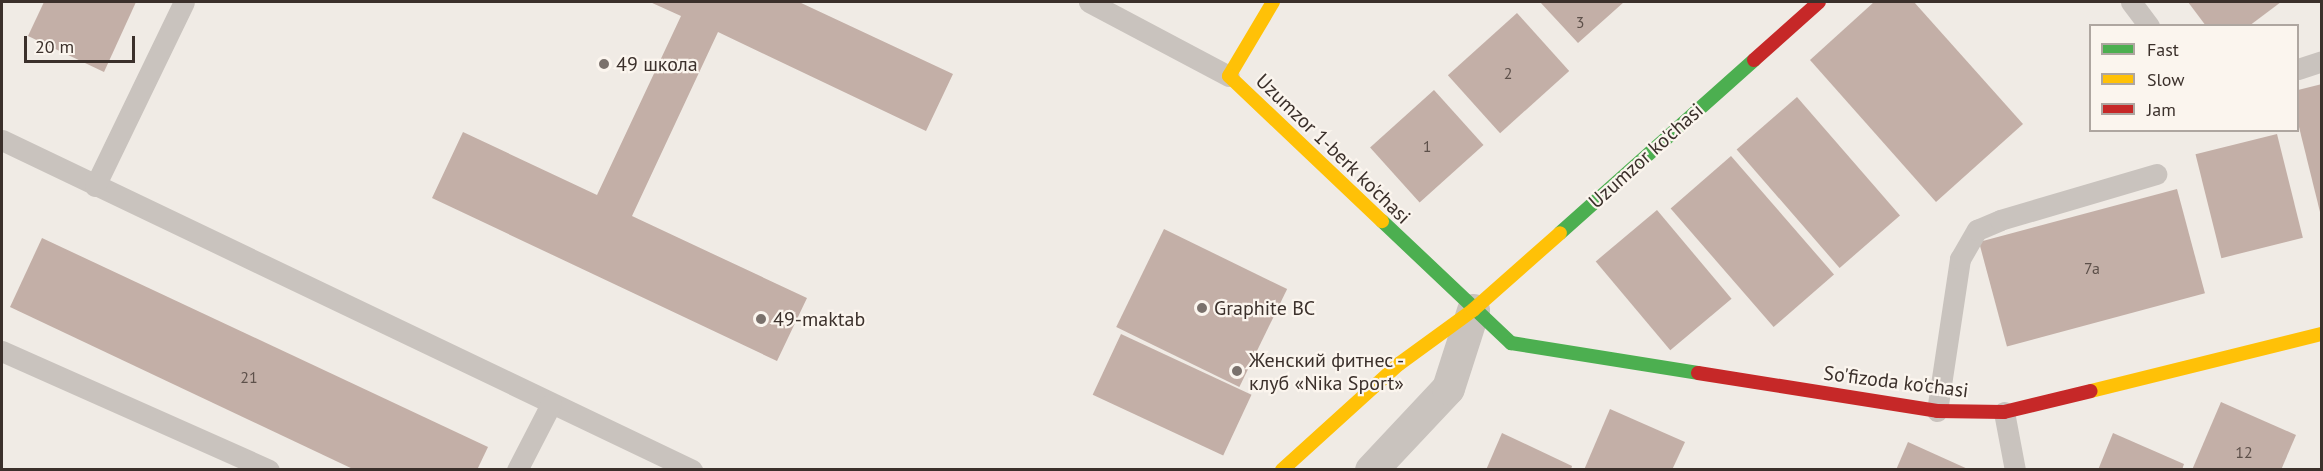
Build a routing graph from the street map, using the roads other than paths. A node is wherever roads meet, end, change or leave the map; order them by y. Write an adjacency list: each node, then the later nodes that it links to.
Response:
1 (184, 2): 12 (lane)
2 (1089, 2): 9 (lane)
3 (1273, 2): 9 (street, Uzumzor 1-berk ko'chasi)
4 (1819, 2): 13 (street, Uzumzor ko'chasi)
5 (2131, 2): 6 (lane)
6 (2148, 24)
7 (2322, 60): 8 (lane)
8 (2299, 69)
9 (1229, 76): 13 (street, Uzumzor 1-berk ko'chasi)
10 (2, 140): 12 (lane)
11 (2156, 174): 17 (lane)
12 (94, 186): 16 (lane)
13 (1473, 310): 17 (street, So'fizoda ko'chasi); 22 (street, Uzumzor ko'chasi); 23 (street)
14 (2322, 334): 18 (street, So'fizoda ko'chasi)
15 (2, 351): 19 (lane)
16 (552, 404): 20 (lane); 21 (lane)
17 (1937, 411): 18 (street, So'fizoda ko'chasi)
18 (2004, 411): 24 (lane)
19 (269, 470)
20 (517, 470)
21 (692, 470)
22 (1282, 470)
23 (1371, 470)
24 (2015, 470)

